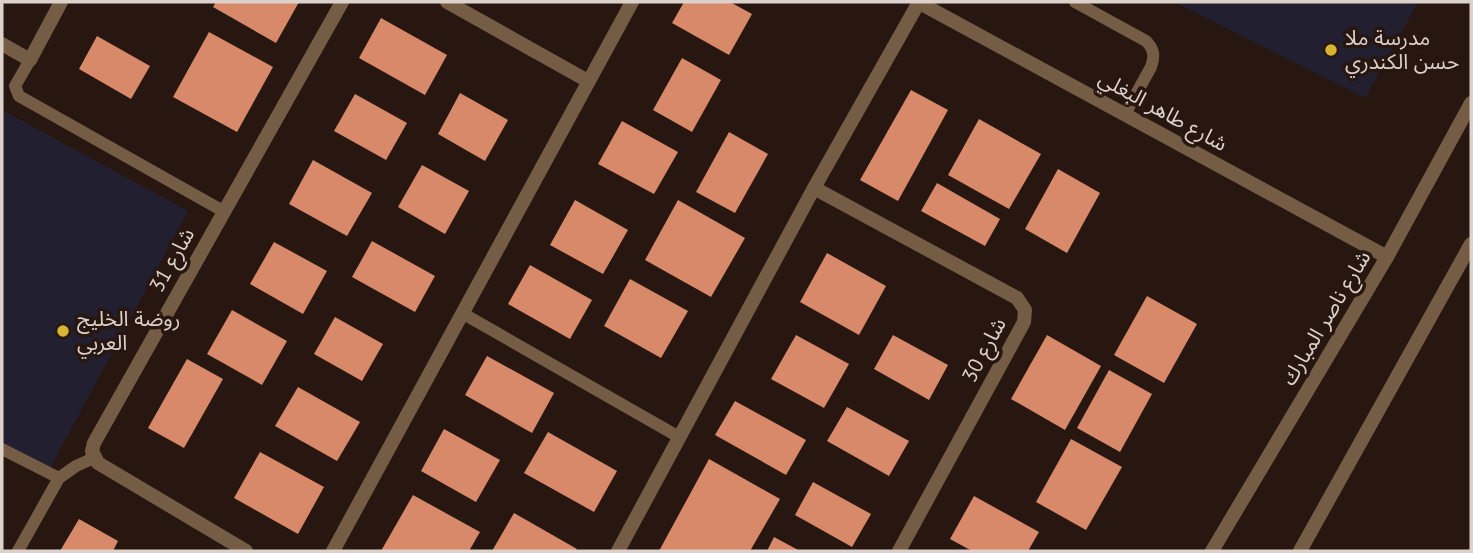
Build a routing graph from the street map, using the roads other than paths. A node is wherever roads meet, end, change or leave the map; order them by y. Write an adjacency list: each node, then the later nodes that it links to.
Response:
1 (61, 2): 8 (street)
2 (342, 2): 13 (street, شارع 31)
3 (447, 2): 9 (street)
4 (632, 2): 9 (street)
5 (919, 2): 11 (street, شارع طاهر البغلي); 12 (street)
6 (1075, 2): 11 (lane)
7 (2, 44): 8 (street)
8 (30, 60): 13 (lane)
9 (587, 81): 16 (street)
10 (1471, 103): 15 (street, شارع ناصر المبارك)
11 (1125, 114): 15 (street, شارع طاهر البغلي)
12 (814, 188): 17 (street); 25 (street, شارع 30)
13 (223, 211): 19 (street, شارع 31)
14 (1471, 243): 27 (street)
15 (1387, 257): 26 (street, شارع ناصر المبارك)
16 (462, 313): 17 (lane); 23 (street)
17 (679, 437): 24 (street)
18 (2, 449): 20 (lane)
19 (94, 458): 20 (lane); 22 (street)
20 (59, 478): 21 (lane)
21 (18, 551)
22 (246, 551)
23 (333, 551)
24 (618, 551)
25 (900, 551)
26 (1212, 551)
27 (1300, 551)

